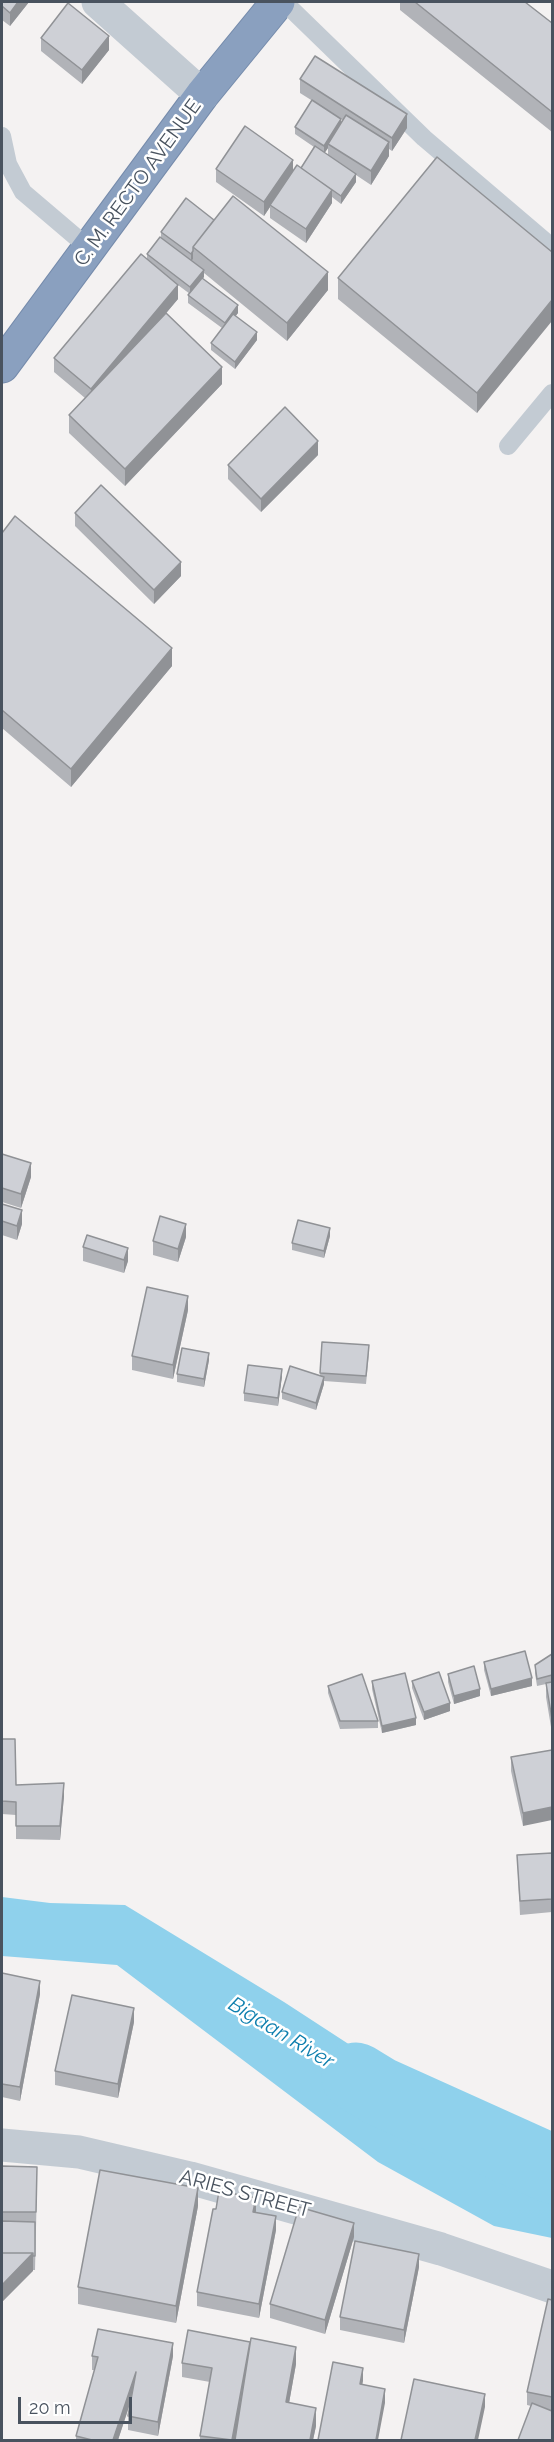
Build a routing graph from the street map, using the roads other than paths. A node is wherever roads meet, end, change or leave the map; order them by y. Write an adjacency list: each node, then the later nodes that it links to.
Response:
1 (98, 2): 4 (street)
2 (278, 2): 4 (highway, C. M. RECTO AVENUE)
3 (284, 2): 6 (lane)
4 (202, 95): 7 (highway, C. M. RECTO AVENUE)
5 (2, 136): 7 (lane)
6 (552, 247)
7 (90, 249): 8 (highway, C. M. RECTO AVENUE)
8 (2, 366)
9 (552, 393): 10 (lane)
10 (508, 446)
11 (2, 2145): 12 (street, ARIES STREET)
12 (552, 2287)

